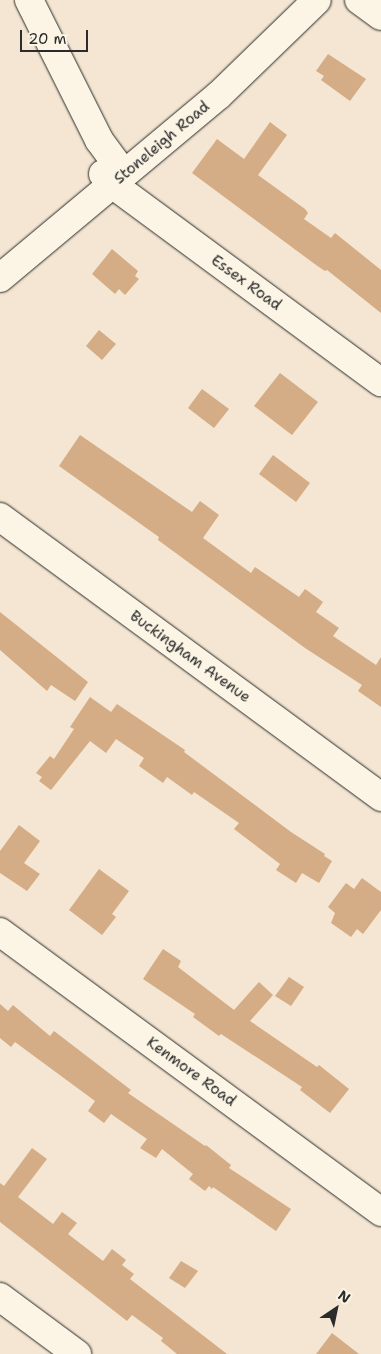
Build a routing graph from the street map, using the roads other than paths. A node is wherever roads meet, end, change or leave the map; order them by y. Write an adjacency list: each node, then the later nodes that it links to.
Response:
1 (29, 0): 5 (street, Essex Road)
2 (317, 0): 5 (street, Stoneleigh Road)
3 (358, 0): 4 (street)
4 (381, 16)
5 (113, 177): 6 (street, Stoneleigh Road); 7 (street, Essex Road)
6 (0, 278)
7 (381, 382)
8 (0, 517): 9 (street, Buckingham Avenue)
9 (381, 797)
10 (0, 932): 11 (street, Kenmore Road)
11 (381, 1212)
12 (0, 1297): 13 (street)
13 (77, 1354)

